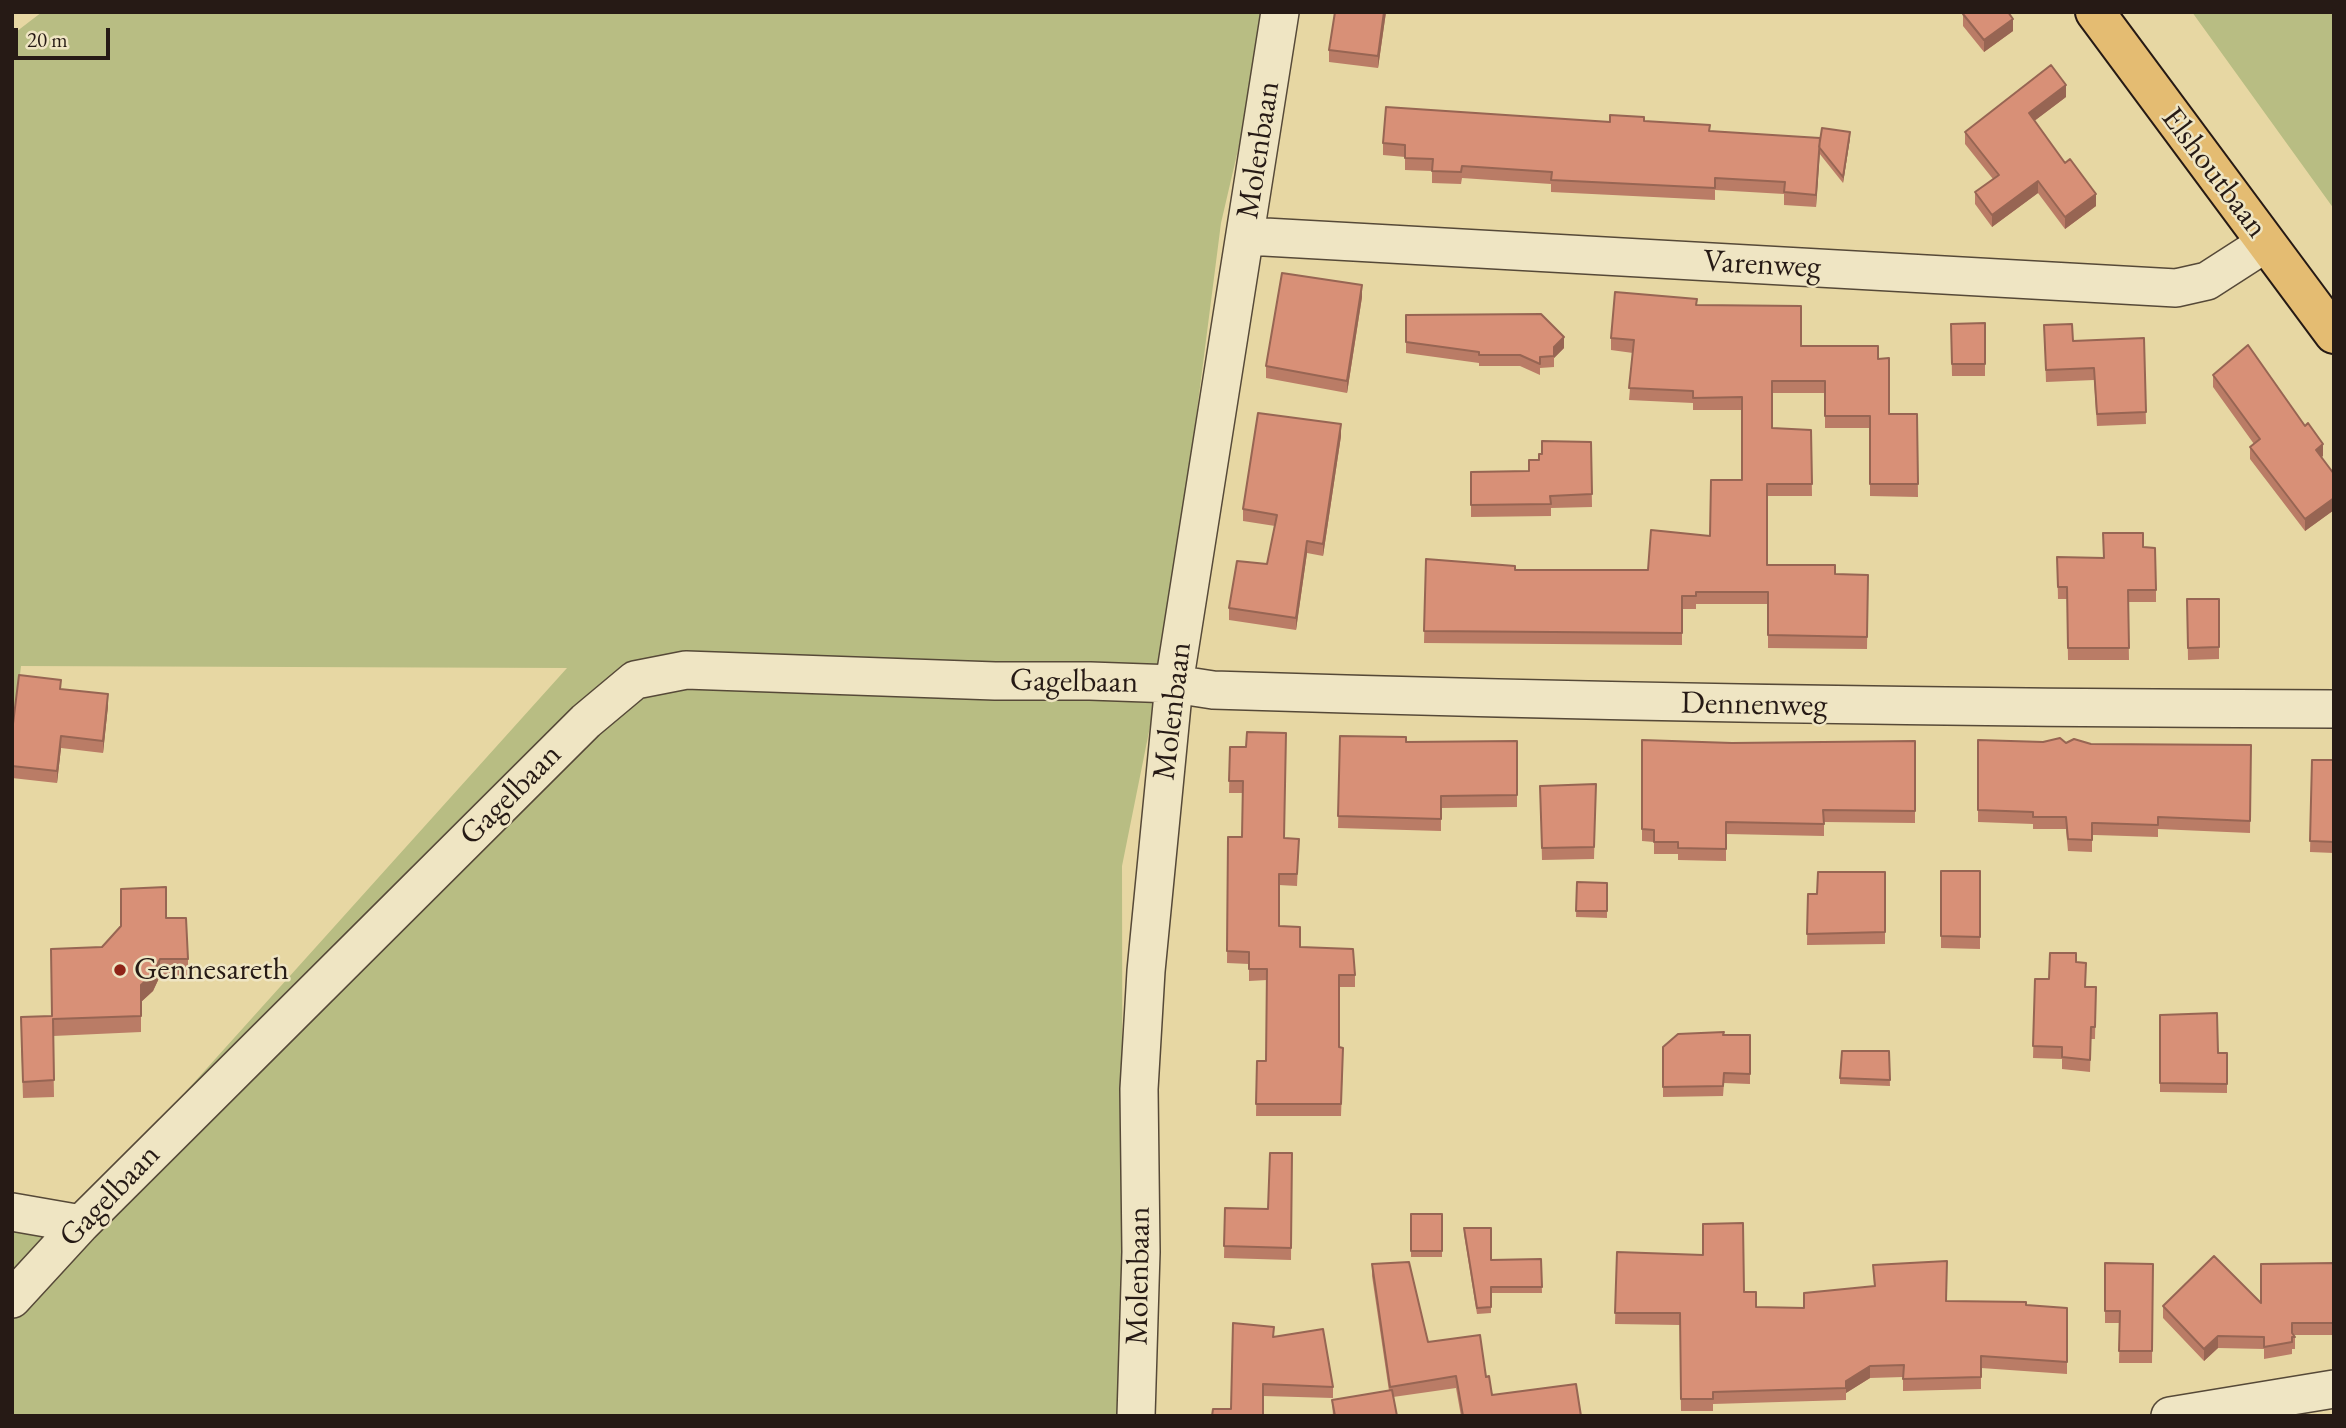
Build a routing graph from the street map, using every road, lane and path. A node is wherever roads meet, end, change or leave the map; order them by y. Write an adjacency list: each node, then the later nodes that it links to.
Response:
1 (1280, 12): 3 (street, Molenbaan)
2 (2095, 12): 4 (main road, Elshoutbaan)
3 (1247, 236): 4 (street, Varenweg); 6 (street, Molenbaan)
4 (2266, 243): 5 (main road, Elshoutbaan)
5 (2334, 334)
6 (1174, 684): 7 (street, Dennenweg); 9 (street, Gagelbaan); 12 (street, Molenbaan)
7 (2334, 709)
8 (12, 1212): 9 (street)
9 (80, 1224): 10 (street, Gagelbaan)
10 (12, 1299)
11 (2334, 1390): 13 (street)
12 (1136, 1416)
13 (2170, 1416)

